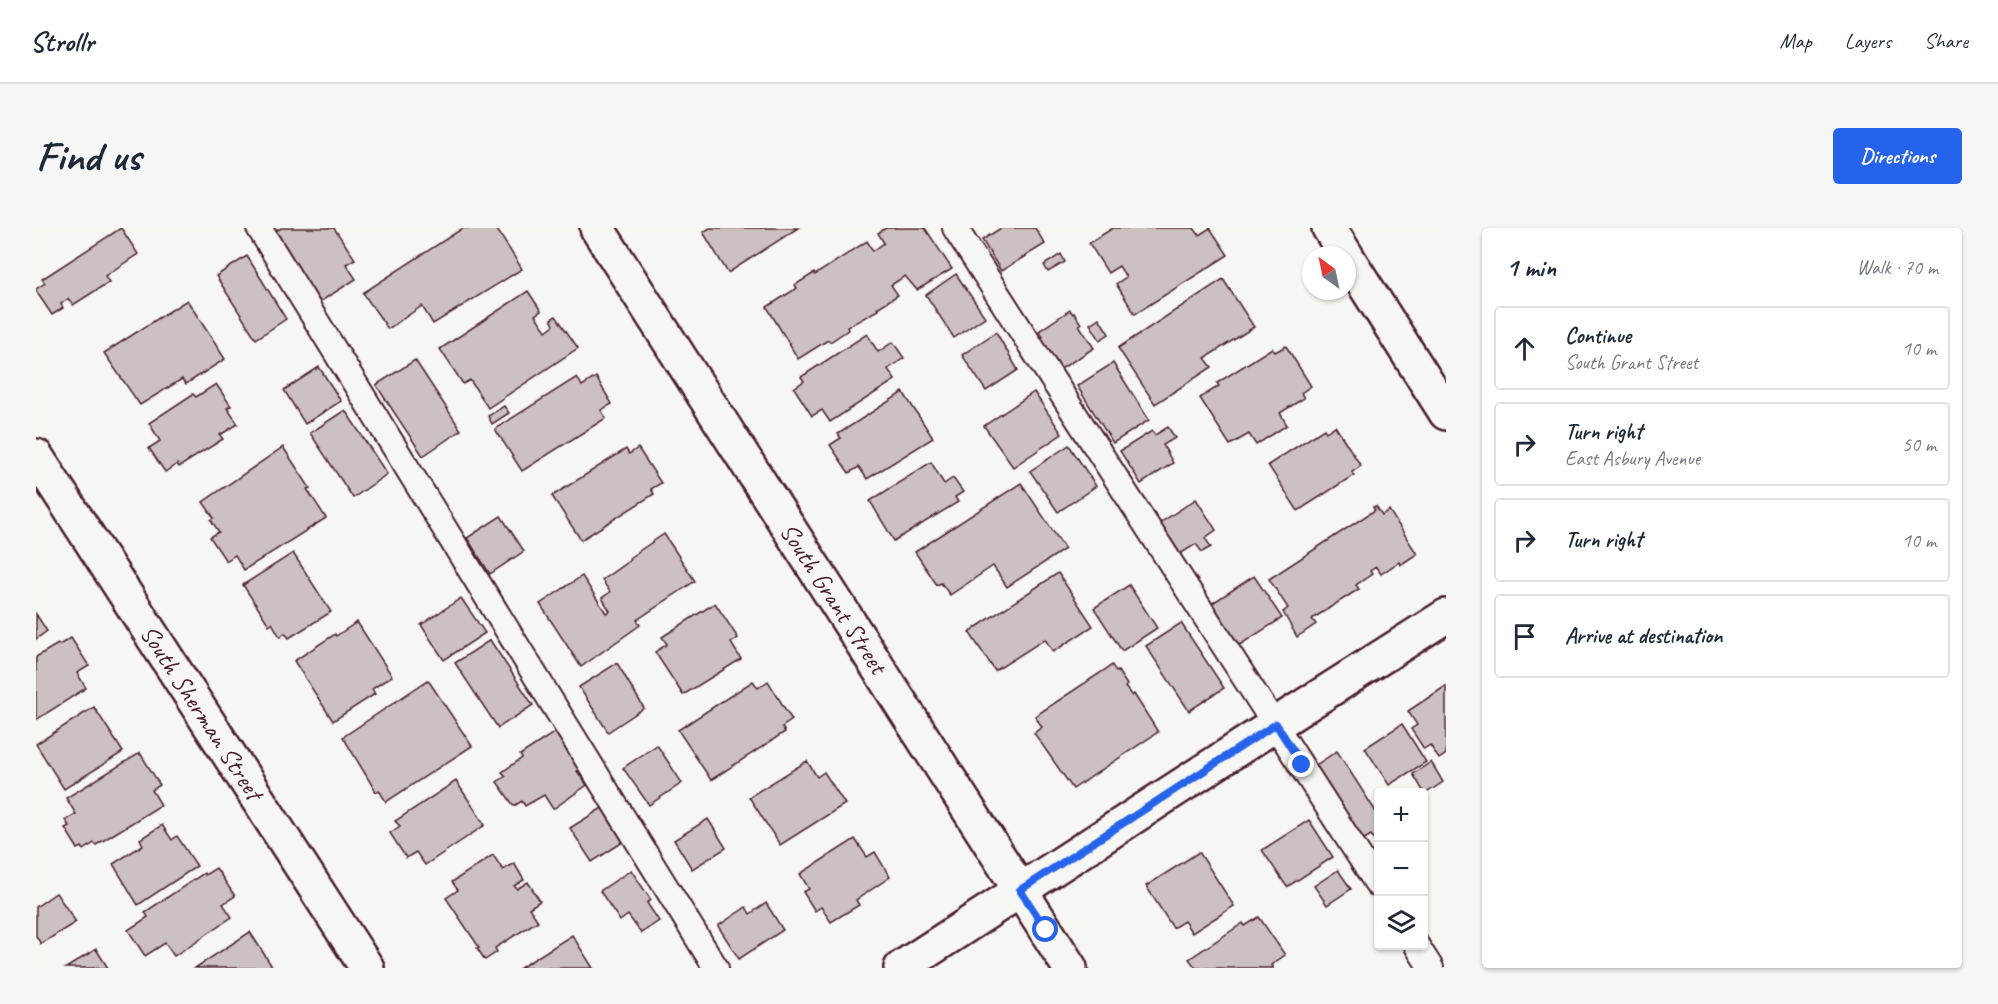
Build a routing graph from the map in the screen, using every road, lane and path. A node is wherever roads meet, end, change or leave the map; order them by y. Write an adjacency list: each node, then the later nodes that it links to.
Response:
1 (258, 228): 15 (lane)
2 (597, 228): 12 (street, South Grant Street)
3 (955, 228): 10 (lane)
4 (1329, 228): 5 (street)
5 (1340, 246)
6 (1356, 272): 7 (street)
7 (1446, 413)
8 (36, 456): 14 (street, South Sherman Street)
9 (1446, 616): 10 (street)
10 (1276, 724): 11 (lane); 12 (street)
11 (1374, 879)
12 (1020, 890): 16 (street); 17 (street, South Grant Street)
13 (1420, 950): 18 (lane)
14 (368, 968)
15 (716, 968)
16 (901, 968)
17 (1070, 968)
18 (1431, 968)

